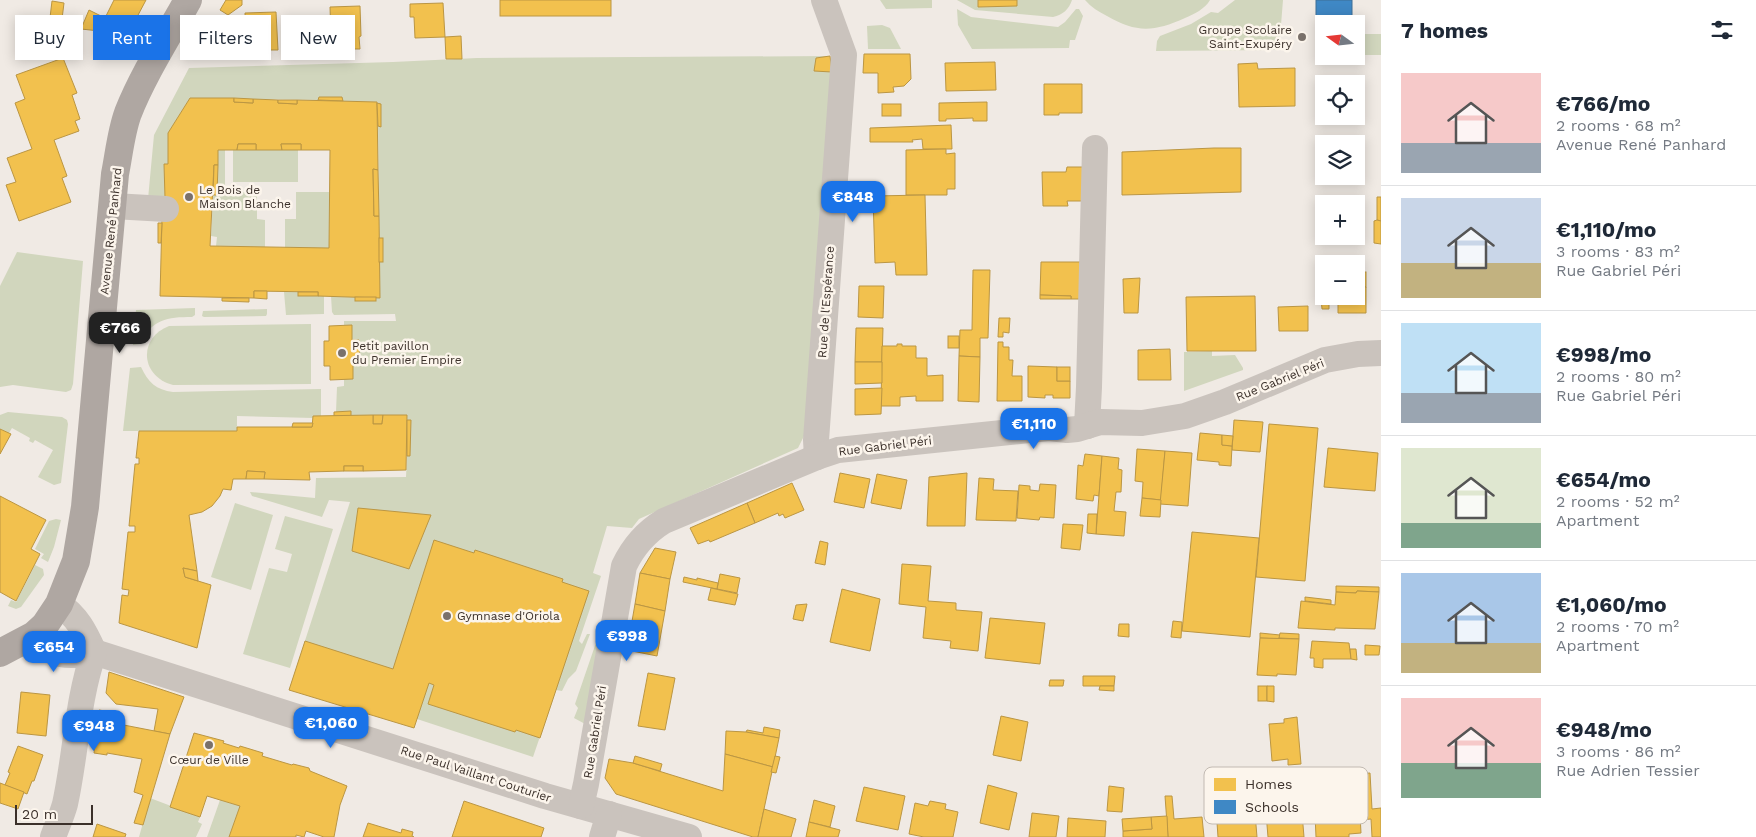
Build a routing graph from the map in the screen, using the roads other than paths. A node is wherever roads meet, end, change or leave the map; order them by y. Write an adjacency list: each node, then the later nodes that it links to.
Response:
1 (188, 0): 4 (main road, Avenue René Panhard)
2 (824, 0): 8 (street, Rue de l'Espérance)
3 (1095, 148): 7 (street)
4 (113, 206): 5 (street); 9 (main road, Avenue René Panhard)
5 (166, 209)
6 (1381, 353): 7 (street, Rue Gabriel Péri)
7 (1087, 426): 8 (street, Rue Gabriel Péri)
8 (817, 457): 13 (street, Rue Gabriel Péri)
9 (59, 604): 10 (main road, Avenue René Panhard); 11 (street)
10 (34, 635): 11 (street, Rue Paul Vaillant Couturier); 12 (main road, Avenue René Panhard)
11 (94, 652): 13 (street, Rue Paul Vaillant Couturier); 15 (street)
12 (0, 653)
13 (581, 806): 14 (street, Rue Paul Vaillant Couturier)
14 (606, 825): 16 (street, Rue Paul Vaillant Couturier)
15 (53, 837)
16 (689, 837)

